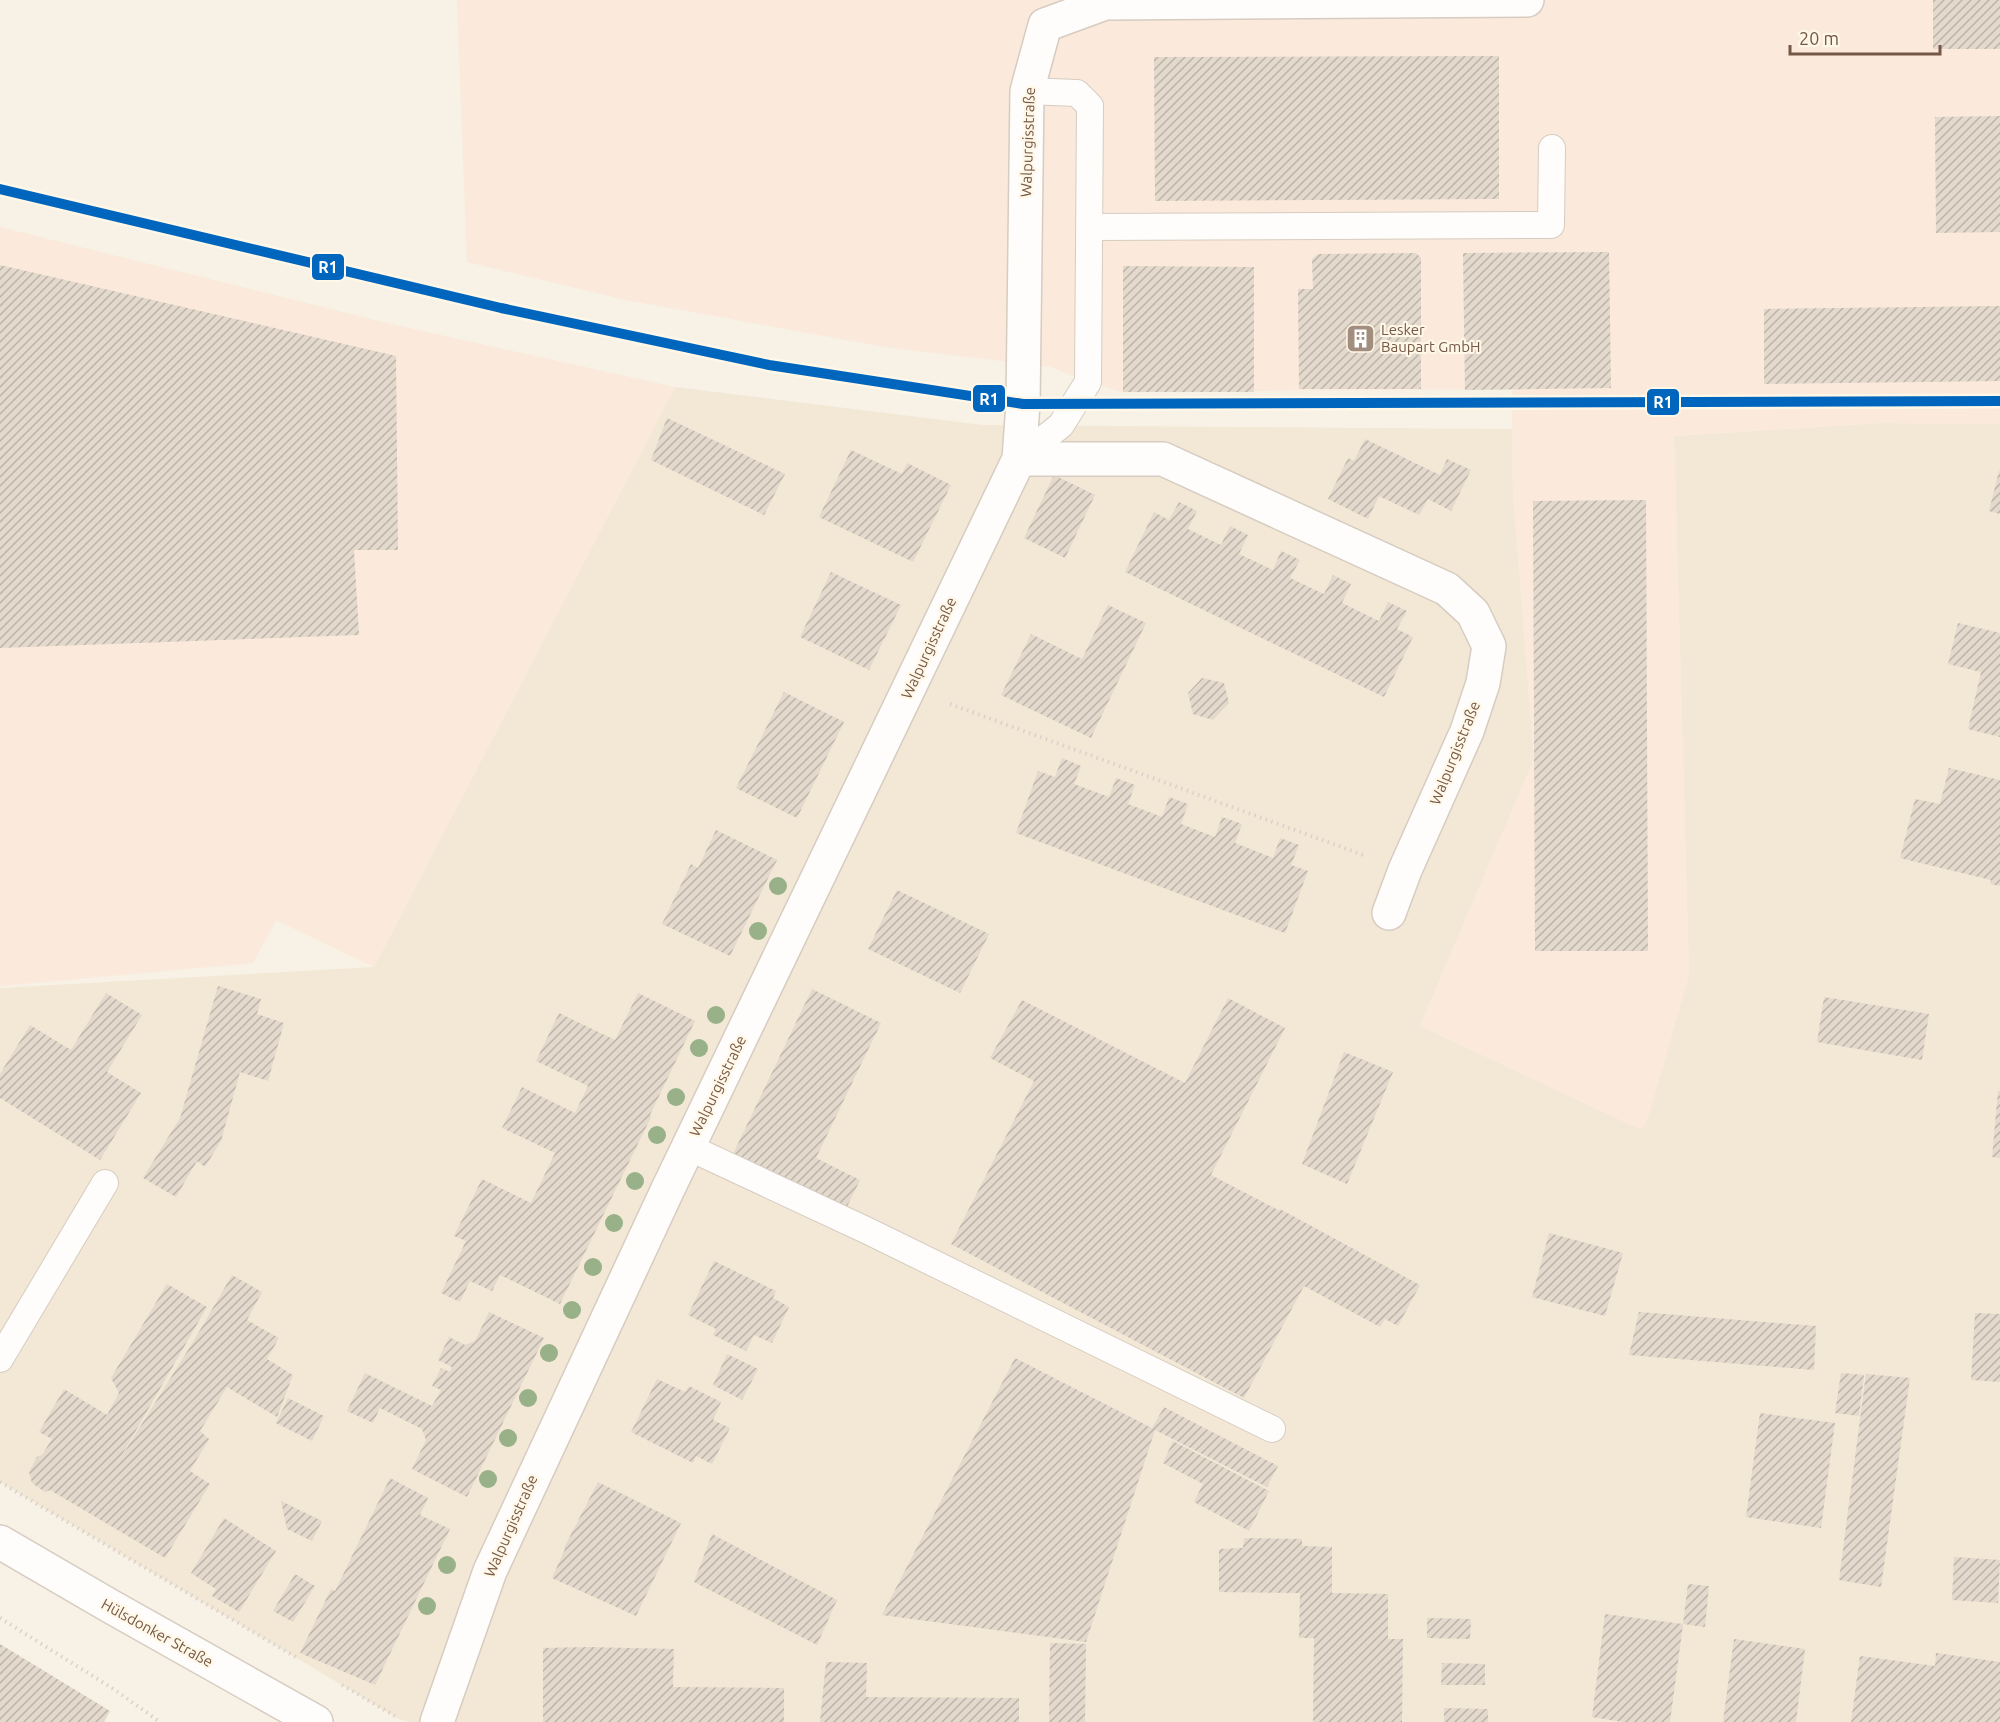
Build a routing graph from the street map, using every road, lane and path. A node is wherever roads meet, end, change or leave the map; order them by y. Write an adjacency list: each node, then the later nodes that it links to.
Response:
1 (1527, 0): 2 (street, Walpurgisstraße)
2 (1027, 92): 4 (lane); 5 (street, Walpurgisstraße)
3 (1552, 148): 4 (lane)
4 (1090, 227): 5 (lane)
5 (1019, 459): 6 (street, Walpurgisstraße); 7 (street, Walpurgisstraße)
6 (912, 686): 7 (path); 9 (street, Walpurgisstraße)
7 (1405, 870): 8 (street, Walpurgisstraße)
8 (1389, 913)
9 (688, 1148): 12 (lane); 21 (street, Walpurgisstraße)
10 (105, 1183): 11 (lane)
11 (0, 1359)
12 (1272, 1429)
13 (0, 1482): 16 (path)
14 (0, 1542): 20 (street, Hülsdonker Straße)
15 (0, 1618): 19 (path)
16 (307, 1664)
17 (338, 1682): 18 (path)
18 (399, 1719)
19 (160, 1722)
20 (316, 1722)
21 (437, 1722)

